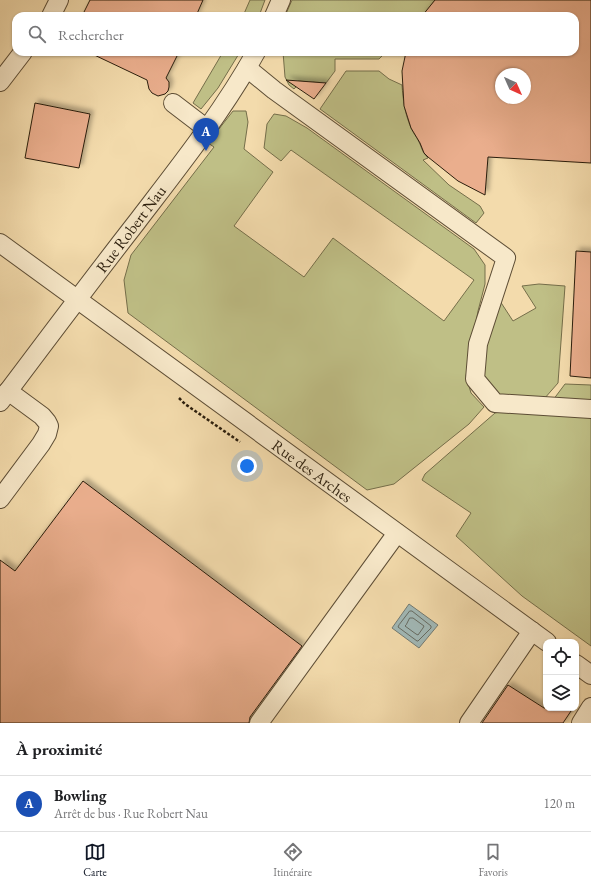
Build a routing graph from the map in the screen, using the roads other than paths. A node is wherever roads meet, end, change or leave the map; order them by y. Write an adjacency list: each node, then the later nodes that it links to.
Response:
1 (59, 0): 3 (street)
2 (281, 0): 4 (street)
3 (53, 12)
4 (276, 12)
5 (20, 56): 8 (street)
6 (254, 56): 7 (street, Rue Robert Nau)
7 (247, 68): 10 (street, Rue Robert Nau); 14 (street)
8 (0, 82)
9 (173, 103): 10 (street)
10 (207, 129): 12 (street, Rue Robert Nau)
11 (0, 243): 12 (street, Rue des Arches)
12 (77, 300): 13 (street, Rue Robert Nau); 16 (street, Rue des Arches)
13 (4, 396): 15 (street)
14 (591, 409)
15 (0, 499)
16 (397, 533): 17 (street, Rue des Arches); 22 (street)
17 (532, 631): 18 (street, Rue des Arches); 23 (street)
18 (543, 639)
19 (579, 666): 20 (street)
20 (591, 675)
21 (591, 707): 24 (street)
22 (259, 723)
23 (469, 723)
24 (581, 723)

